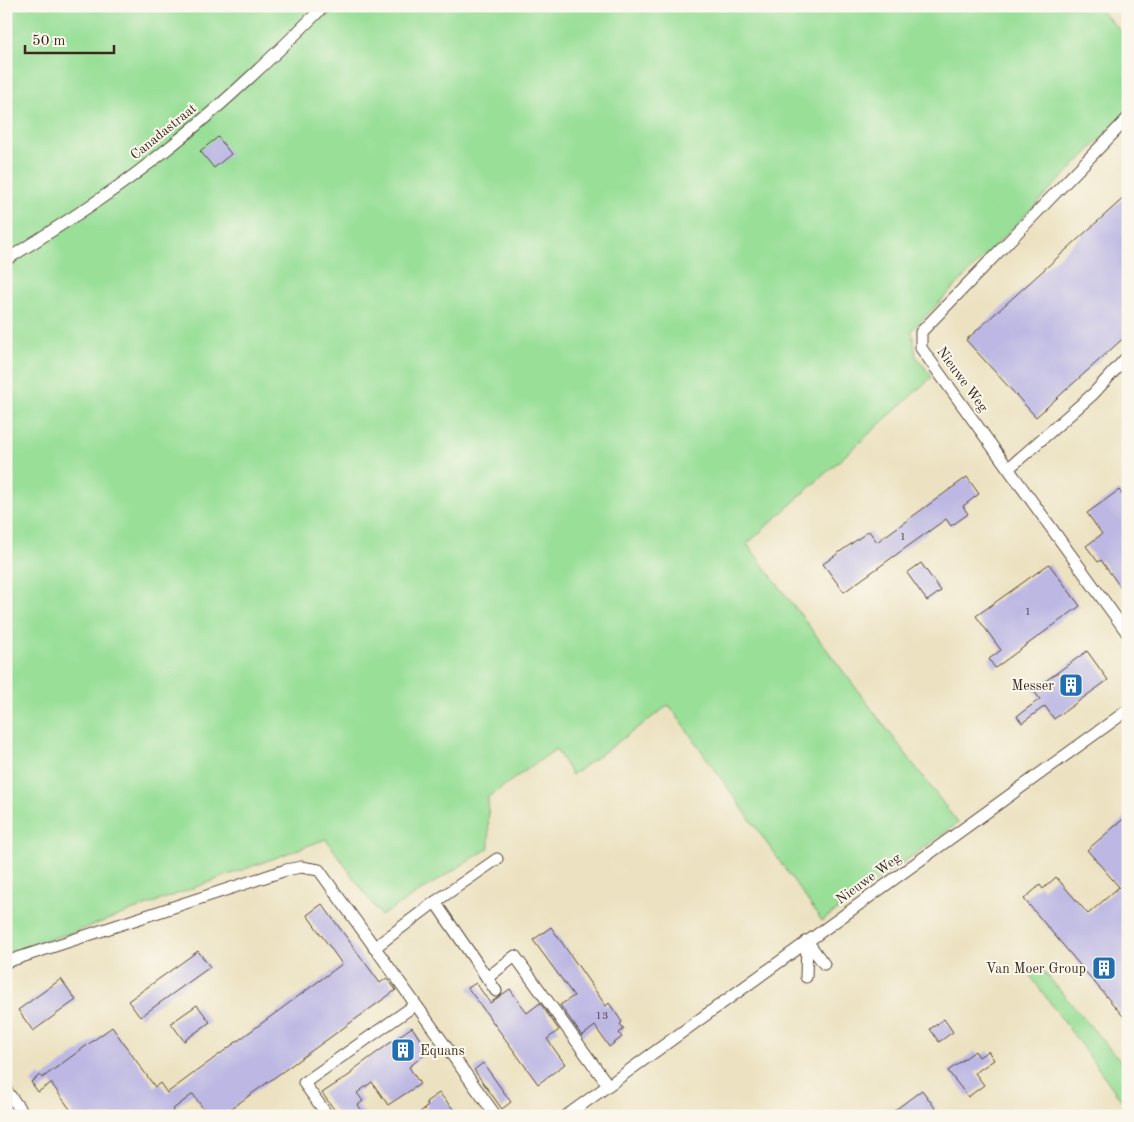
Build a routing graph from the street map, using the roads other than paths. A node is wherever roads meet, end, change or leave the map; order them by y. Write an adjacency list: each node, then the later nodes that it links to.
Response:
1 (324, 6): 3 (street, Canadastraat)
2 (1128, 118): 5 (street, Nieuwe Weg)
3 (6, 260)
4 (1128, 356): 5 (street)
5 (1009, 468): 6 (street, Nieuwe Weg)
6 (1128, 634)
7 (1128, 710): 10 (street, Nieuwe Weg)
8 (497, 859): 9 (street)
9 (435, 902): 11 (street); 15 (street)
10 (807, 941): 13 (street); 14 (street); 18 (street, Nieuwe Weg)
11 (374, 948): 12 (street); 17 (street)
12 (6, 962)
13 (824, 964)
14 (806, 977)
15 (486, 978): 16 (street); 18 (street)
16 (496, 991)
17 (415, 1005): 21 (street); 22 (street)
18 (608, 1085): 23 (street, Nieuwe Weg)
19 (6, 1090): 20 (street)
20 (25, 1116)
21 (328, 1116)
22 (496, 1116)
23 (566, 1116)

